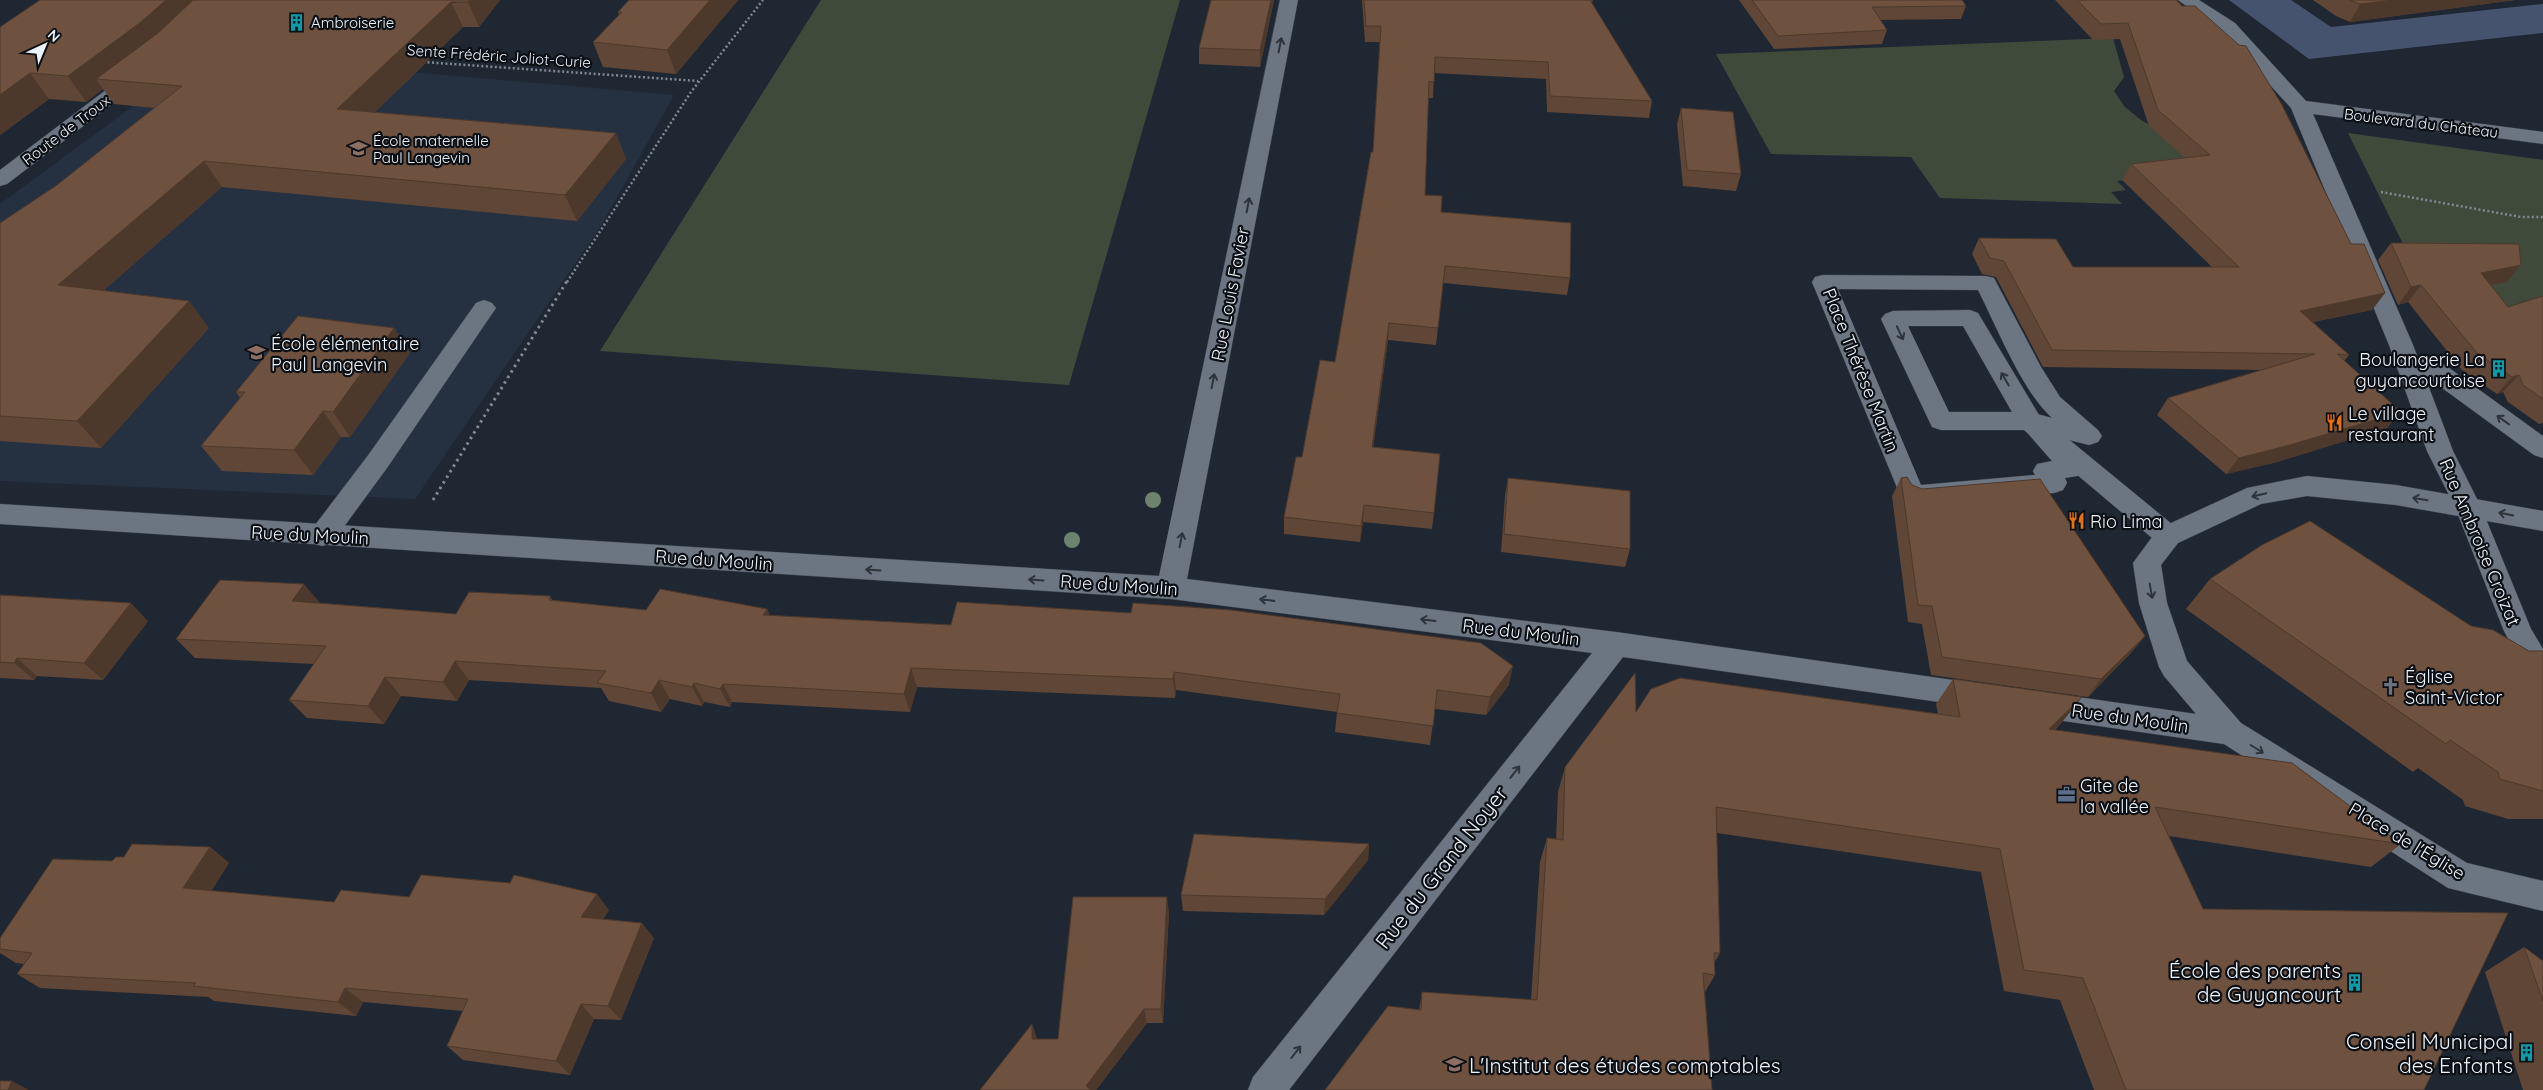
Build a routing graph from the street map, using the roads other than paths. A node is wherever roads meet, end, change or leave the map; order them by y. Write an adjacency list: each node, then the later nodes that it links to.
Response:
1 (1289, 0): 16 (street, Rue Louis Favier, one-way to 1)
2 (2187, 0): 4 (street, Rue Ambroise Croizat)
3 (150, 65): 6 (street, Route de Troux)
4 (2300, 106): 5 (street, Boulevard du Château); 8 (street, Rue Ambroise Croizat)
5 (2543, 138)
6 (0, 180)
7 (484, 308): 14 (street)
8 (2406, 361): 10 (street, one-way to 8); 11 (street, Rue Ambroise Croizat)
9 (2030, 421): 9 (street, Place Thérèse Martin, one-way to 9); 9 (street, Place Thérèse Martin); 15 (street, Place Thérèse Martin)
10 (2543, 449)
11 (2468, 507): 13 (street, Place de l'Église, one-way to 11); 15 (street, Place de l'Église, one-way to 15); 18 (street, Rue Ambroise Croizat)
12 (0, 514): 14 (street, Rue du Moulin)
13 (2543, 521)
14 (322, 536): 16 (street, Rue du Moulin, one-way to 14)
15 (2168, 536): 19 (street, Place de l'Église, one-way to 19)
16 (1172, 588): 17 (street, Rue du Moulin, one-way to 16)
17 (1616, 644): 19 (street, Rue du Moulin); 21 (street, Rue du Grand Noyer, one-way to 17)
18 (2543, 676)
19 (2230, 732): 20 (street, Place de l'Église, one-way to 20)
20 (2543, 896)
21 (1266, 1090)

